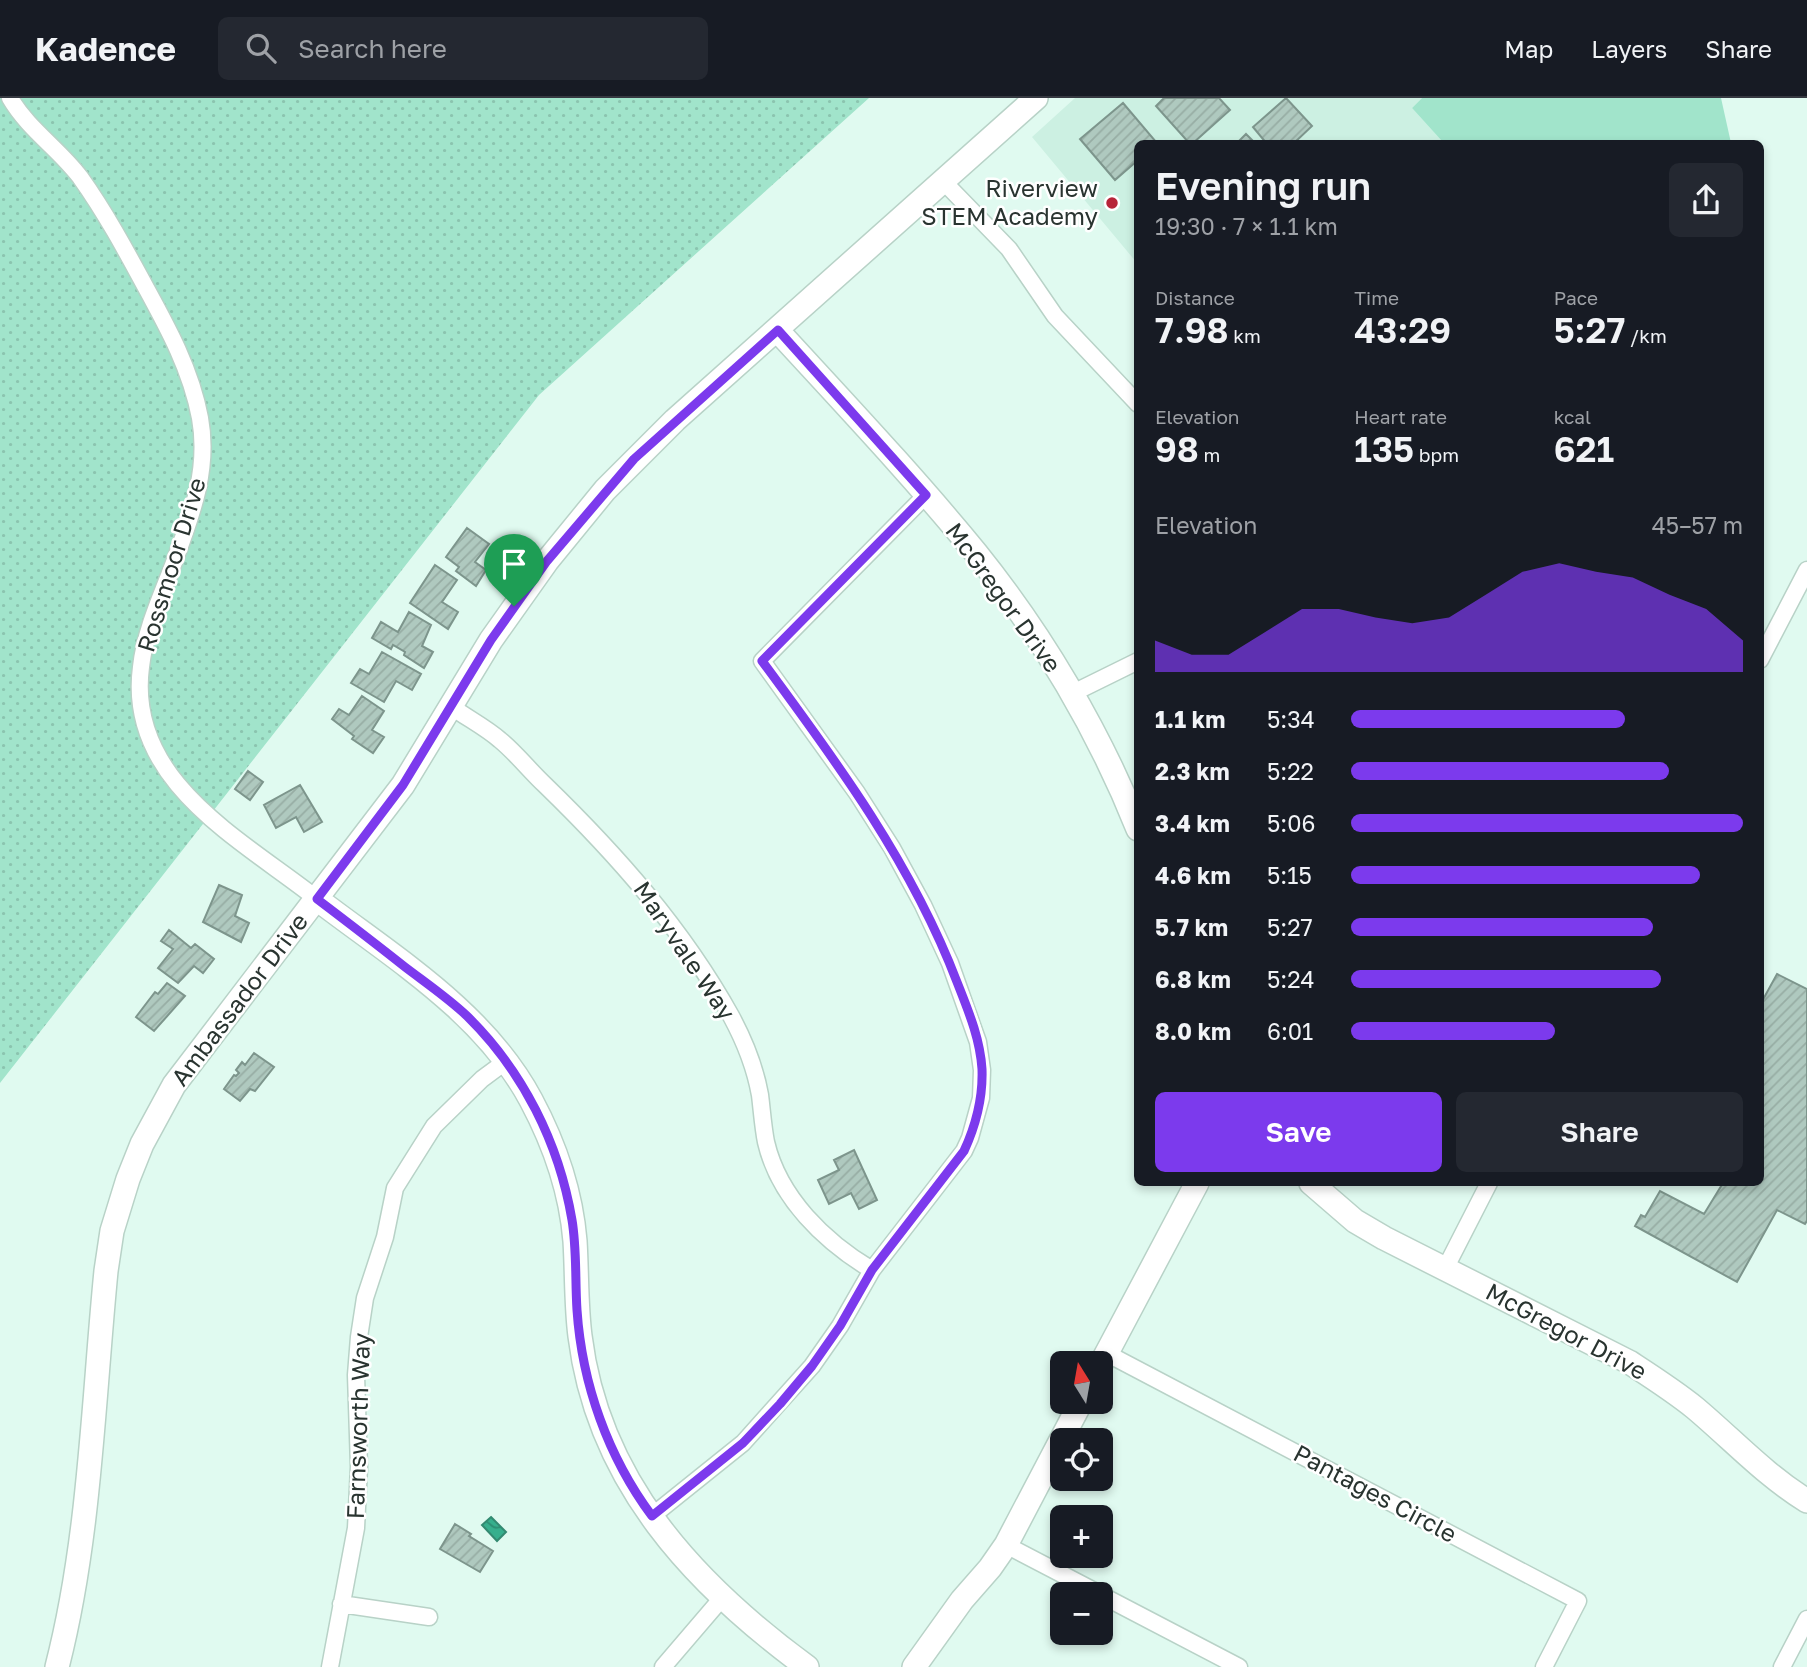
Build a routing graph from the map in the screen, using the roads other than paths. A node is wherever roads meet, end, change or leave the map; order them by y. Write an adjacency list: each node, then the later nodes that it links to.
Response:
1 (10, 98): 13 (street, Rossmoor Drive)
2 (1036, 98): 3 (street, Ambassador Drive)
3 (943, 181): 4 (street, Ambassador Drive); 5 (street)
4 (778, 330): 6 (street, McGregor Drive); 11 (street, Ambassador Drive)
5 (1134, 400)
6 (926, 495): 10 (street, McGregor Drive); 19 (street)
7 (1807, 570): 8 (street)
8 (1764, 650)
9 (1134, 663): 10 (street)
10 (1071, 694): 12 (street, McGregor Drive)
11 (452, 707): 13 (street, Ambassador Drive); 19 (street, Maryvale Way)
12 (1134, 820)
13 (317, 899): 14 (street, Rossmoor Drive); 32 (street, Ambassador Drive)
14 (505, 1062): 24 (street, Rossmoor Drive); 29 (street, Farnsworth Way)
15 (1195, 1186): 20 (street)
16 (1315, 1186): 18 (street, McGregor Drive)
17 (1487, 1186): 18 (street)
18 (1445, 1269): 23 (street, McGregor Drive)
19 (872, 1270): 24 (street)
20 (1108, 1351)
21 (1113, 1364): 38 (street, Pantages Circle)
22 (1075, 1414): 25 (street)
23 (1807, 1501)
24 (652, 1516): 27 (street, Rossmoor Drive)
25 (1006, 1545): 26 (street); 36 (street)
26 (1076, 1582)
27 (722, 1598): 34 (street); 35 (street, Rossmoor Drive)
28 (1113, 1602): 37 (street)
29 (341, 1604): 30 (street); 33 (street, Farnsworth Way)
30 (429, 1616)
31 (1807, 1619): 39 (street)
32 (57, 1667)
33 (330, 1667)
34 (663, 1667)
35 (807, 1667)
36 (914, 1667)
37 (1239, 1667)
38 (1544, 1667)
39 (1782, 1667)

